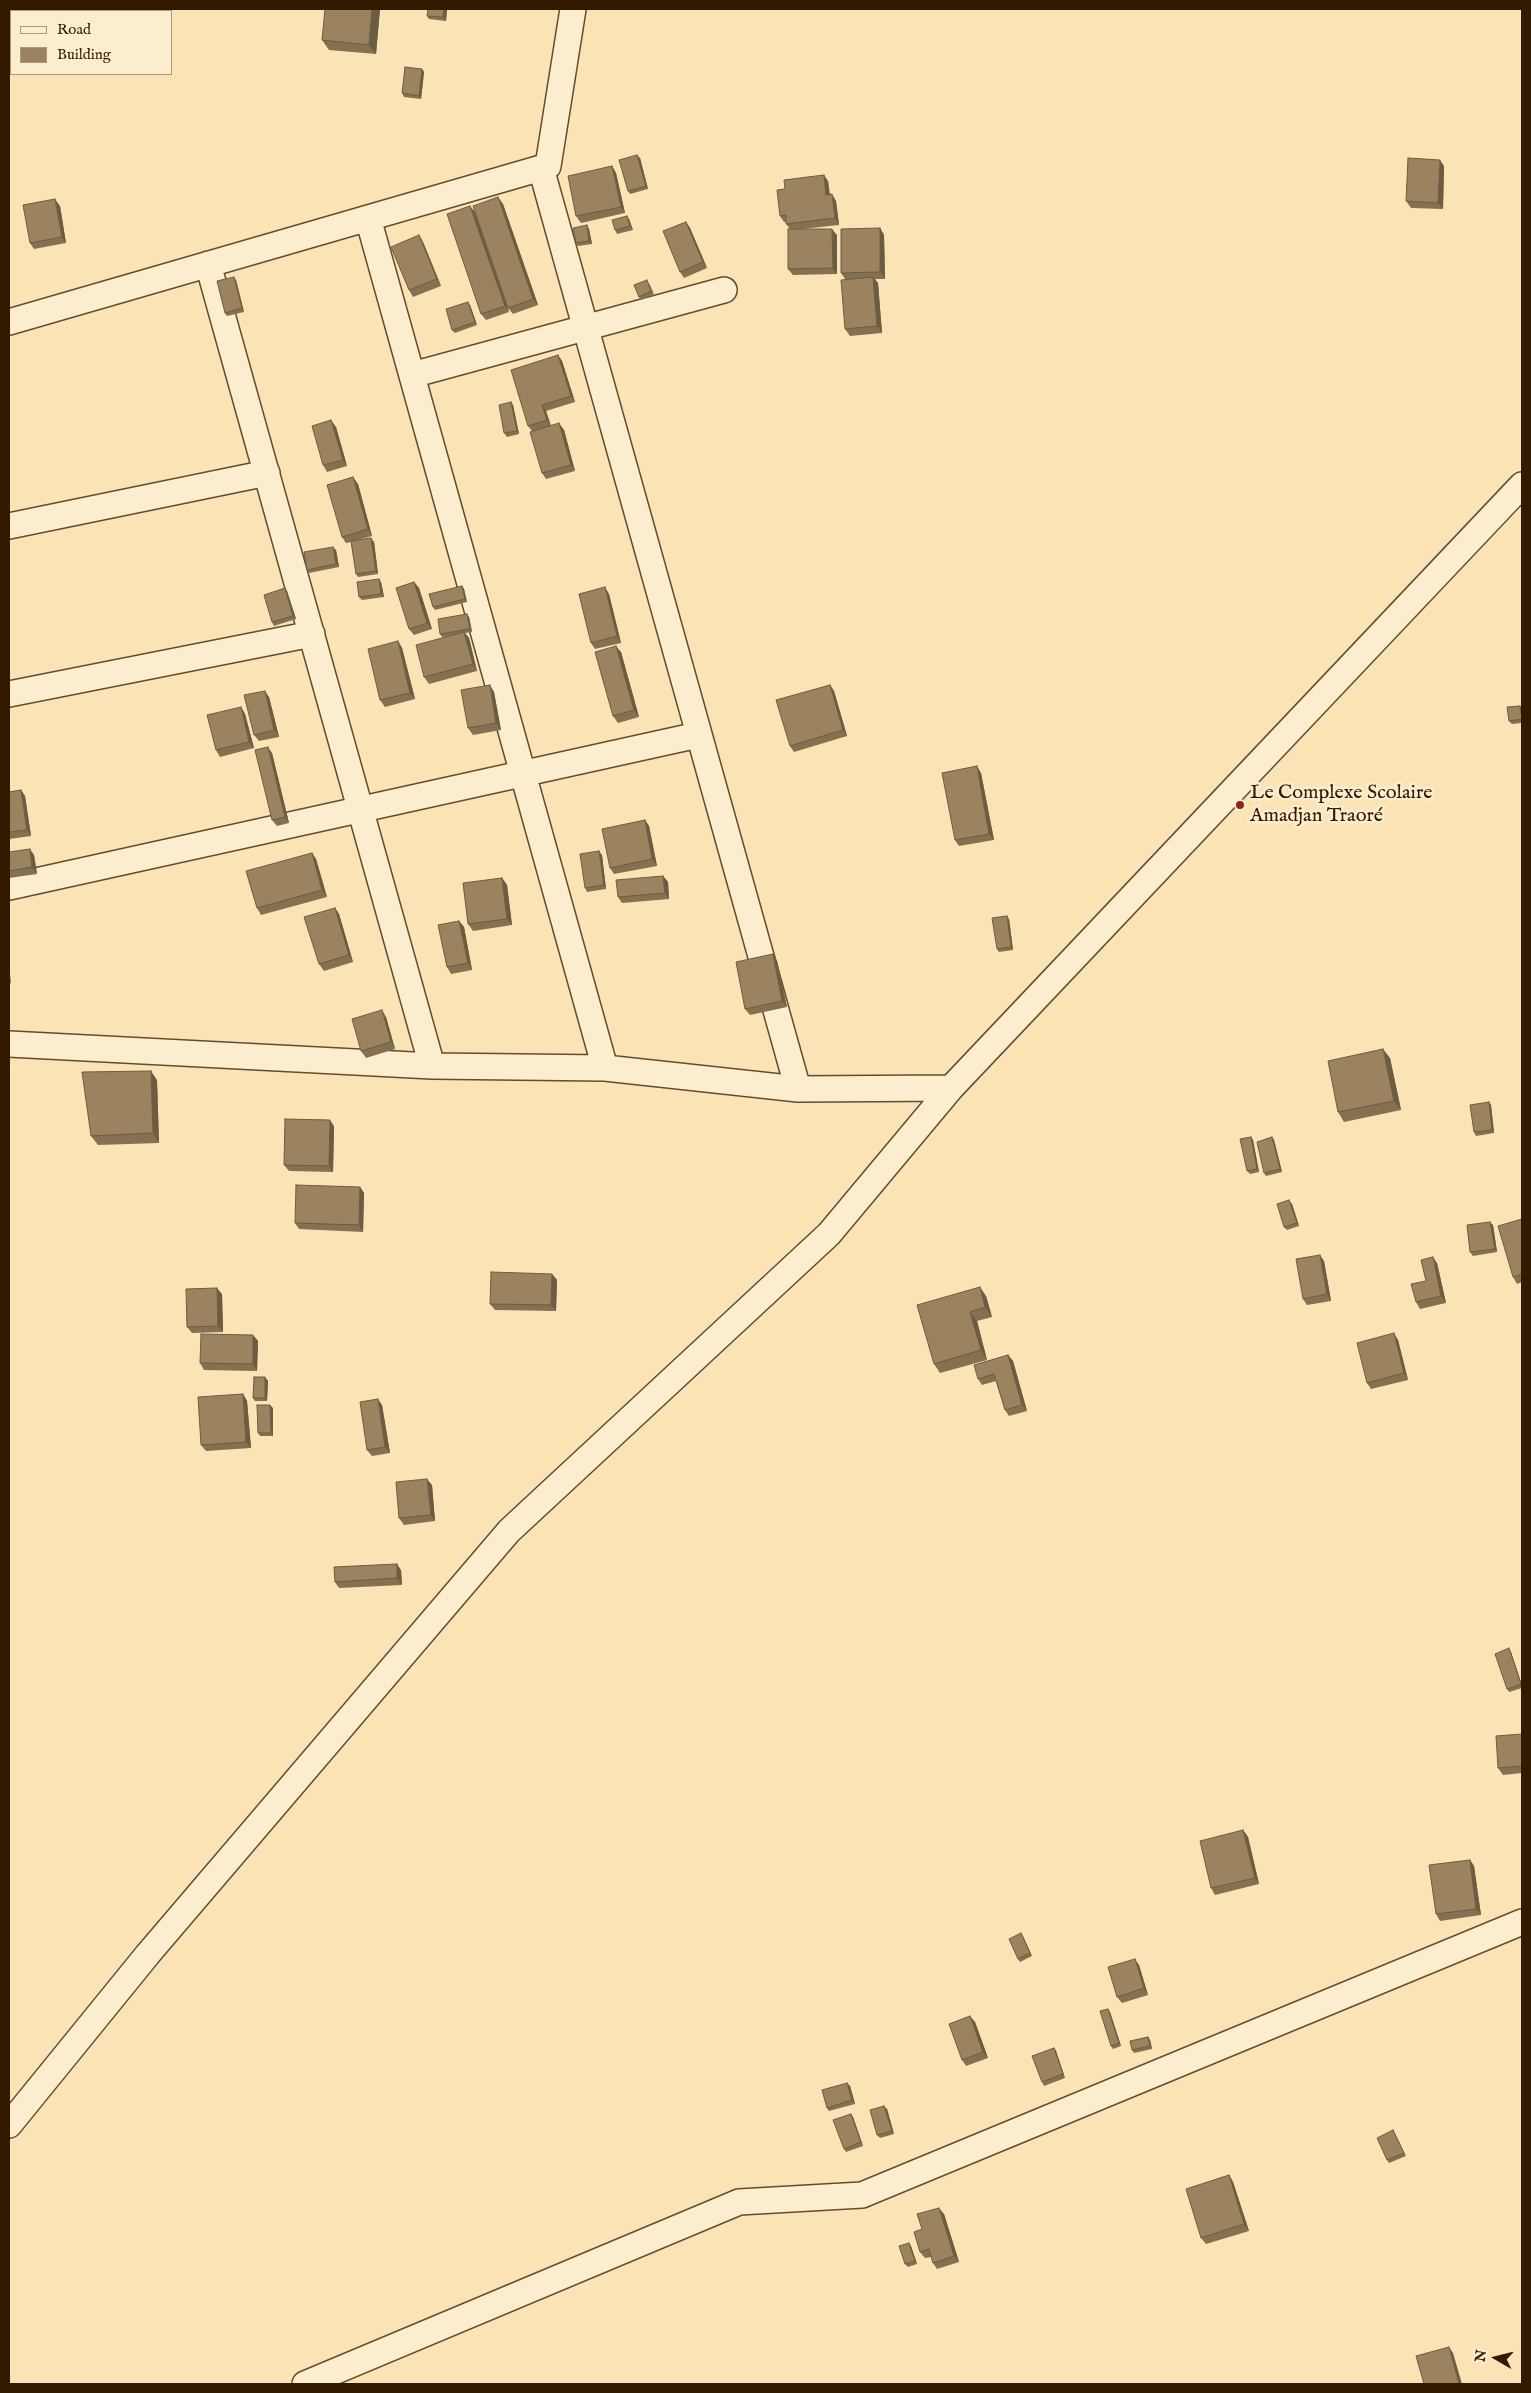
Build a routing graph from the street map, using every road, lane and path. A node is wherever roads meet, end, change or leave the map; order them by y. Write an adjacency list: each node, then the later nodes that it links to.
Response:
1 (573, 9): 2 (street)
2 (541, 168): 3 (street); 7 (street)
3 (368, 218): 4 (street); 8 (street)
4 (208, 264): 6 (street); 9 (street)
5 (724, 290): 7 (street)
6 (9, 322)
7 (585, 327): 8 (street); 14 (street)
8 (412, 375): 15 (street)
9 (267, 472): 11 (street); 12 (street)
10 (1522, 485): 21 (street)
11 (9, 526)
12 (312, 634): 13 (street); 16 (street)
13 (9, 694)
14 (698, 734): 15 (street); 22 (street)
15 (523, 773): 16 (street); 20 (street)
16 (361, 809): 17 (street); 19 (street)
17 (9, 887)
18 (9, 1044): 19 (street)
19 (432, 1066): 20 (street)
20 (606, 1068): 22 (street)
21 (951, 1088): 22 (street); 24 (street)
22 (798, 1089)
23 (1522, 1922): 25 (street)
24 (9, 2125)
25 (304, 2384)

